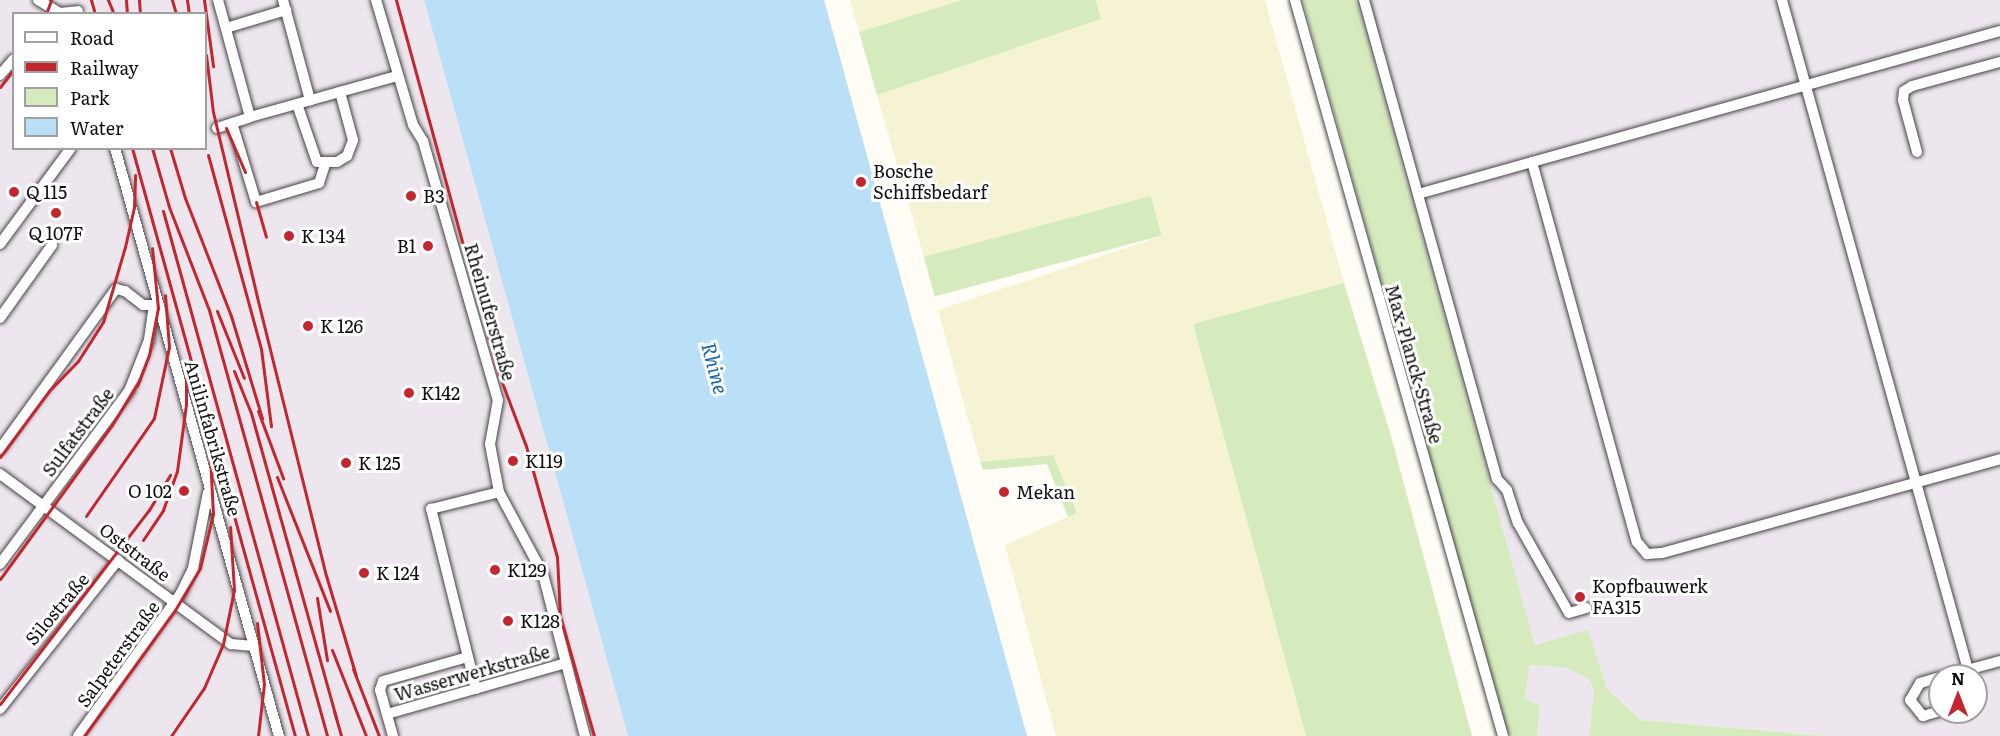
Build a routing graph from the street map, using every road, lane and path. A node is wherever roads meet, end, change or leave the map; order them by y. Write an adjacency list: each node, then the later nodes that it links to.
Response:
1 (218, 0): 9 (street)
2 (376, 0): 14 (street, Rheinuferstraße)
3 (1295, 0): 56 (street, Max-Planck-Straße)
4 (1364, 0): 27 (street)
5 (1782, 0): 15 (street)
6 (285, 5): 9 (street); 17 (street)
7 (41, 6): 8 (street)
8 (57, 12)
9 (226, 28): 19 (street)
10 (2000, 31): 15 (street)
11 (12, 61): 13 (street)
12 (2000, 62): 24 (street)
13 (0, 75)
14 (397, 76): 16 (street); 37 (street, Rheinuferstraße)
15 (1806, 85): 25 (street); 35 (street)
16 (340, 92): 17 (street); 26 (street)
17 (310, 100): 18 (street)
18 (297, 104): 19 (street); 26 (street)
19 (250, 117): 20 (street)
20 (232, 123): 21 (street); 26 (street)
21 (217, 128)
22 (69, 150): 28 (street)
23 (117, 150): 30 (street, Anilinfabrikstraße)
24 (1917, 152)
25 (1532, 162): 27 (street); 35 (street)
26 (325, 164)
27 (1418, 194): 42 (street)
28 (0, 244)
29 (52, 245): 31 (street)
30 (156, 305): 32 (street); 36 (street, Anilinfabrikstraße); 38 (street, Sulfatstraße)
31 (0, 318)
32 (0, 449)
33 (2000, 459): 35 (street)
34 (0, 474): 38 (street, Oststraße)
35 (1916, 483): 46 (street)
36 (209, 487): 41 (street, Salpeterstraße); 43 (street, Anilinfabrikstraße)
37 (499, 492): 44 (street); 45 (street, Rheinuferstraße)
38 (43, 505): 39 (street, Oststraße); 40 (street, Sulfatstraße)
39 (118, 560): 41 (street, Oststraße); 49 (street, Silostraße)
40 (0, 564)
41 (175, 603): 43 (street, Oststraße); 52 (street, Salpeterstraße)
42 (1586, 608)
43 (253, 646): 53 (street, Anilinfabrikstraße)
44 (468, 657): 48 (street); 50 (street)
45 (566, 663): 48 (street, Wasserwerkstraße); 55 (street, Rheinuferstraße)
46 (1962, 664)
47 (1928, 681): 51 (street)
48 (476, 689): 50 (street, Wasserwerkstraße)
49 (0, 710)
50 (387, 714): 54 (street)
51 (1928, 715)
52 (78, 736)
53 (279, 736)
54 (393, 736)
55 (585, 736)
56 (1503, 736)

